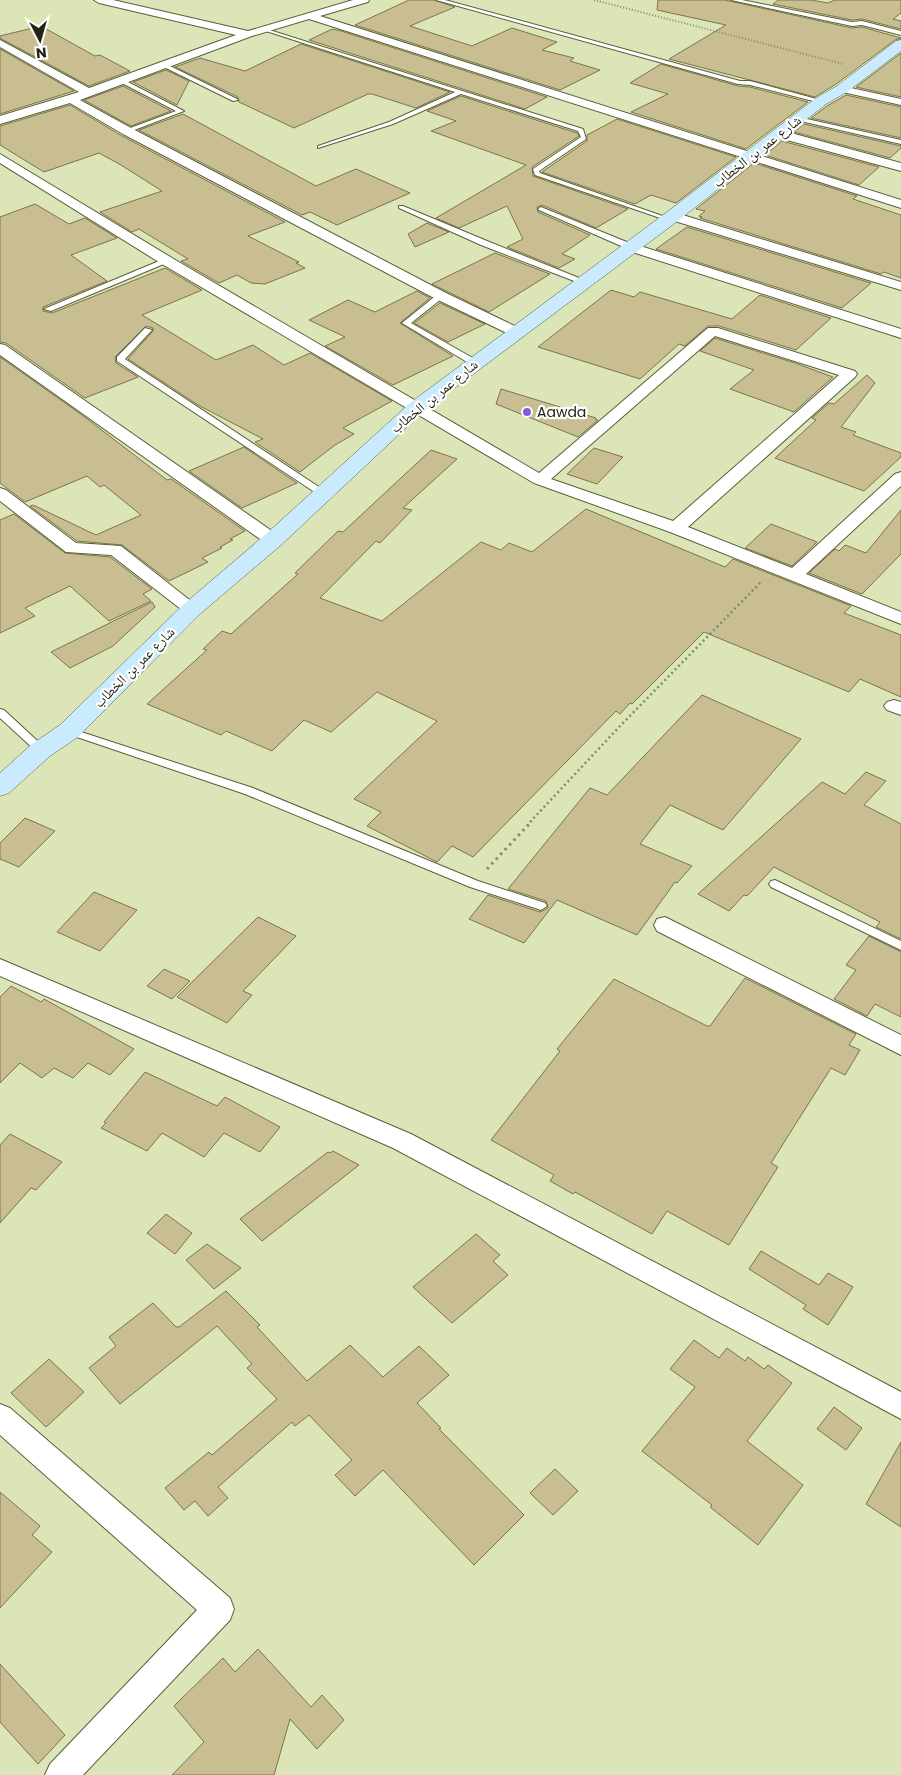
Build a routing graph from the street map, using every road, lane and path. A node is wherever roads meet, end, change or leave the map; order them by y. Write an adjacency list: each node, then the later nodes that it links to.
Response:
1 (99, 0): 9 (street)
2 (364, 0): 6 (street)
3 (439, 0): 20 (lane)
4 (594, 0): 13 (path)
5 (734, 0): 8 (lane)
6 (309, 16): 7 (street); 28 (street)
7 (265, 29): 9 (street); 16 (lane)
8 (901, 33)
9 (248, 34): 12 (street)
10 (0, 42): 17 (street)
11 (901, 44): 13 (main road, شارع عمر بن الخطاب)
12 (164, 65): 14 (street); 19 (lane)
13 (866, 70): 15 (main road, شارع عمر بن الخطاب)
14 (122, 81): 17 (street); 24 (lane)
15 (842, 90): 20 (main road, شارع عمر بن الخطاب); 21 (street)
16 (459, 92): 27 (lane); 34 (lane)
17 (89, 93): 18 (street)
18 (72, 99): 23 (street); 24 (street)
19 (235, 100)
20 (821, 101): 22 (main road, شارع عمر بن الخطاب)
21 (901, 102)
22 (798, 118): 25 (main road, شارع عمر بن الخطاب); 26 (lane)
23 (0, 120)
24 (127, 131): 39 (street)
25 (780, 134): 28 (main road, شارع عمر بن الخطاب); 30 (street)
26 (901, 142)
27 (320, 147)
28 (749, 157): 31 (street); 34 (main road, شارع عمر بن الخطاب)
29 (0, 158): 36 (street)
30 (901, 166)
31 (901, 204)
32 (401, 207): 37 (lane)
33 (541, 209): 35 (lane)
34 (670, 218): 35 (main road, شارع عمر بن الخطاب); 38 (street)
35 (631, 247): 37 (main road, شارع عمر بن الخطاب); 43 (street)
36 (167, 261): 40 (lane); 46 (street)
37 (585, 282): 42 (main road, شارع عمر بن الخطاب)
38 (901, 286)
39 (440, 296): 42 (street); 45 (lane)
40 (48, 309)
41 (148, 330): 50 (lane)
42 (516, 332): 45 (main road, شارع عمر بن الخطاب)
43 (901, 334)
44 (0, 348): 52 (street)
45 (475, 363): 46 (main road, شارع عمر بن الخطاب)
46 (417, 406): 47 (street); 50 (main road, شارع عمر بن الخطاب)
47 (540, 480): 51 (street); 51 (street)
48 (899, 482): 54 (street)
49 (0, 493): 55 (street)
50 (322, 493): 52 (main road, شارع عمر بن الخطاب)
51 (676, 528): 53 (street)
52 (273, 540): 55 (main road, شارع عمر بن الخطاب)
53 (775, 568): 54 (street); 61 (path)
54 (794, 575): 56 (street)
55 (192, 609): 58 (main road, شارع عمر بن الخطاب)
56 (901, 618)
57 (0, 712): 59 (lane)
58 (69, 731): 59 (main road, شارع عمر بن الخطاب); 61 (lane)
59 (41, 750): 60 (main road, شارع عمر بن الخطاب)
60 (0, 787)
61 (474, 884): 63 (lane)
62 (775, 884): 65 (lane)
63 (541, 906)
64 (665, 925): 67 (street)
65 (901, 946)
66 (0, 966): 68 (street)
67 (901, 1046)
68 (901, 1406)
69 (3, 1424): 70 (street)
70 (61, 1775)

